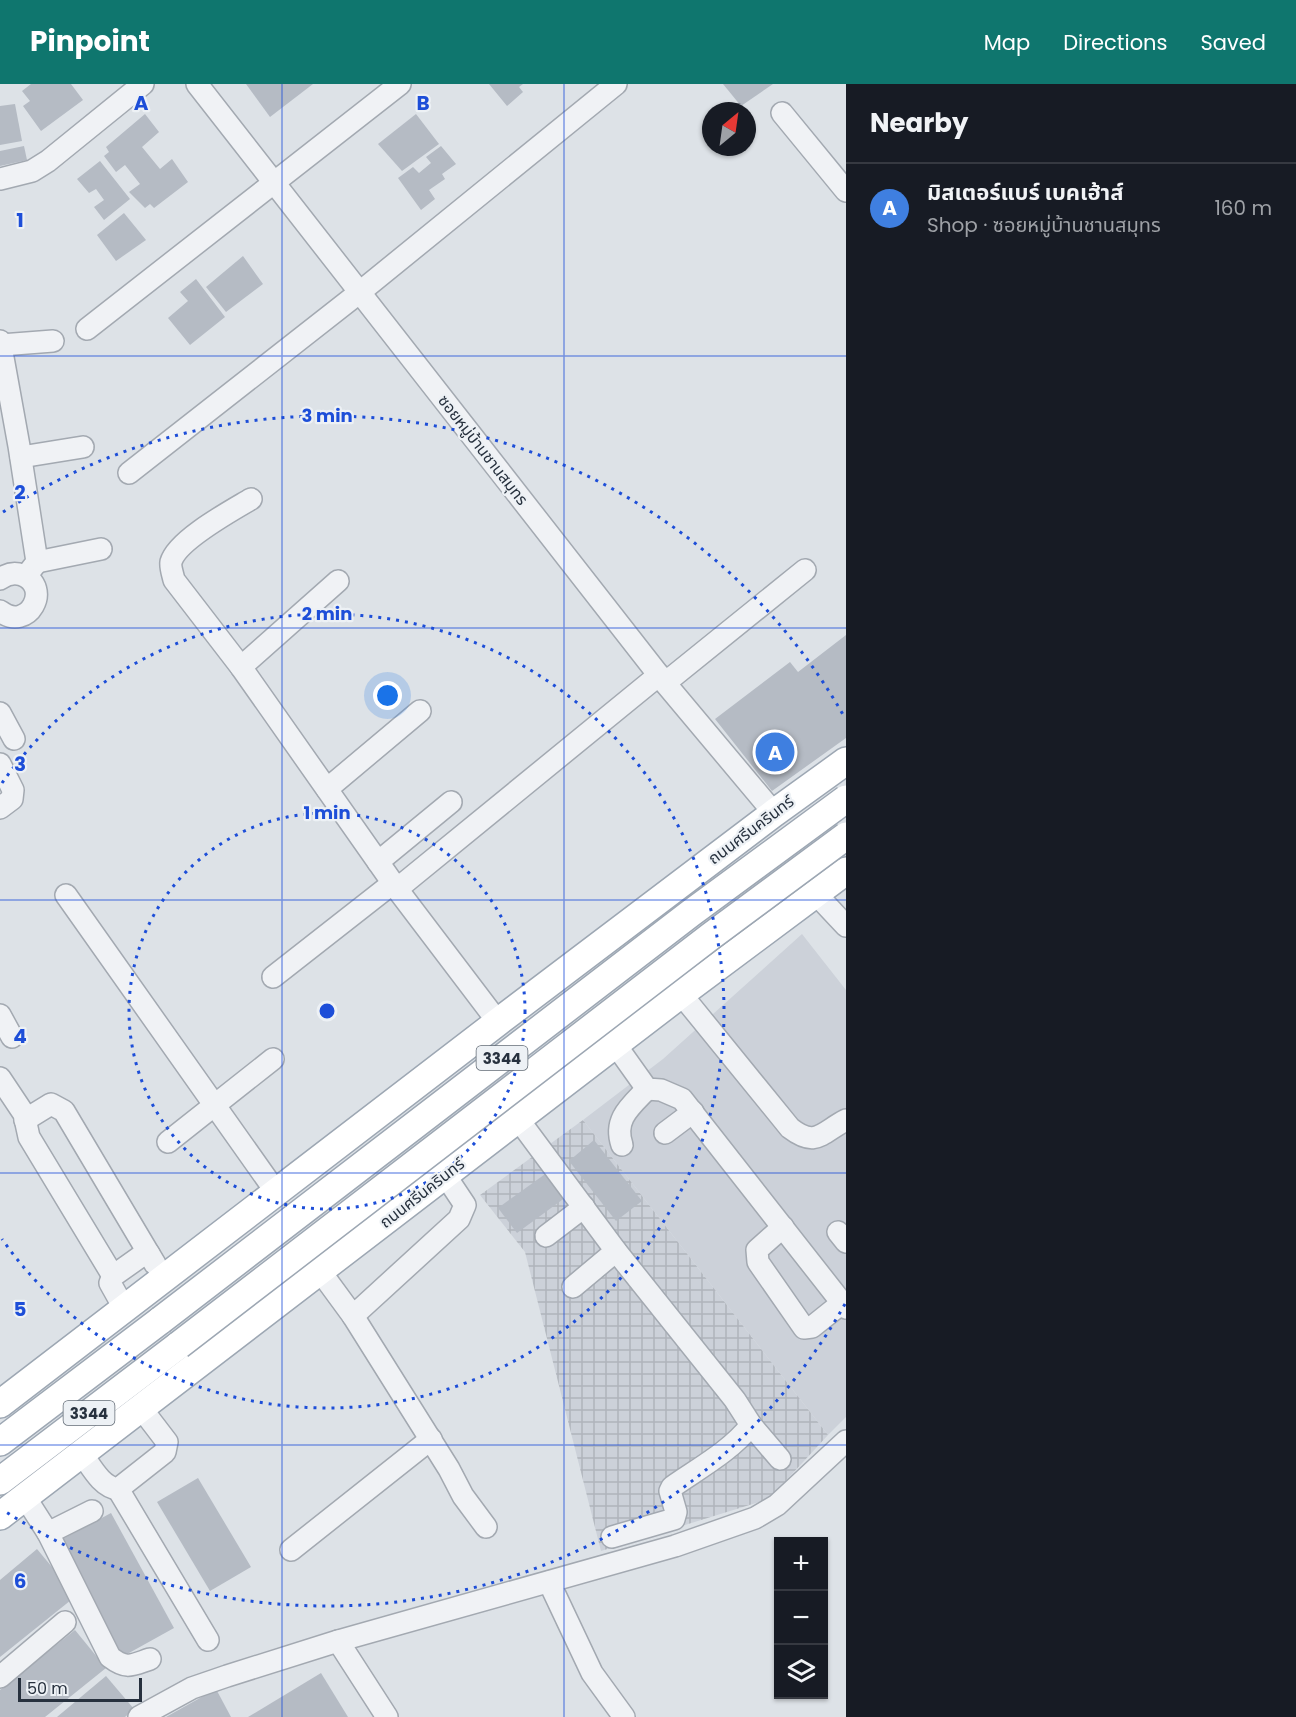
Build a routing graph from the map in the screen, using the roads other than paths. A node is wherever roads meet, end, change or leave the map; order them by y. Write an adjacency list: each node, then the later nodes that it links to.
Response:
1 (143, 84): 6 (street)
2 (197, 84): 7 (street, ซอยหมู่บ้านชานสมุทร)
3 (400, 84): 7 (street)
4 (616, 84): 9 (street)
5 (782, 113): 8 (street)
6 (0, 179)
7 (273, 182): 9 (street, ซอยหมู่บ้านชานสมุทร); 10 (street)
8 (846, 191)
9 (360, 292): 15 (street); 24 (street, ซอยหมู่บ้านชานสมุทร)
10 (87, 329)
11 (53, 341): 12 (street)
12 (1, 349): 14 (street)
13 (83, 447): 14 (street)
14 (13, 451): 18 (street)
15 (129, 474)
16 (251, 499): 23 (street)
17 (101, 549): 18 (street)
18 (31, 569): 20 (street); 22 (street)
19 (805, 570): 24 (street)
20 (0, 579)
21 (338, 581): 23 (street)
22 (2, 617)
23 (241, 667): 30 (street)
24 (662, 679): 34 (street, ซอยหมู่บ้านชานสมุทร); 38 (street)
25 (420, 711): 30 (street)
26 (0, 713): 27 (street)
27 (14, 739)
28 (846, 761): 34 (main road, ถนนศรีนครินทร์ / 3344)
29 (0, 764): 33 (street)
30 (327, 789): 36 (street)
31 (846, 799): 82 (main road, ถนนศรีนครินทร์ / 3344, bridge)
32 (451, 802): 36 (street)
33 (0, 808)
34 (774, 813): 42 (main road, ถนนศรีนครินทร์ / 3344)
35 (846, 836): 85 (main road, ถนนศรีนครินทร์ / 3344, bridge)
36 (378, 862): 38 (street)
37 (846, 871): 39 (main road, ถนนศรีนครินทร์ / 3344)
38 (395, 886): 43 (street); 47 (street)
39 (815, 893): 41 (street); 44 (main road, ถนนศรีนครินทร์ / 3344)
40 (66, 895): 54 (street)
41 (846, 926)
42 (594, 950): 46 (main road); 47 (main road, ถนนศรีนครินทร์ / 3344)
43 (273, 977)
44 (681, 994): 46 (main road, ถนนศรีนครินทร์ / 3344); 58 (street)
45 (0, 1016): 48 (street)
46 (650, 1018): 49 (main road, ถนนศรีนครินทร์ / 3344)
47 (498, 1022): 52 (main road, ถนนศรีนครินทร์ / 3344)
48 (12, 1037)
49 (615, 1044): 53 (street); 56 (main road, ถนนศรีนครินทร์ / 3344)
50 (273, 1059): 54 (street)
51 (0, 1078): 57 (street)
52 (411, 1089): 62 (main road); 64 (main road, ถนนศรีนครินทร์ / 3344)
53 (647, 1089): 55 (street); 61 (street)
54 (215, 1106): 60 (street); 64 (street)
55 (693, 1112): 59 (street); 66 (street)
56 (518, 1119): 62 (main road, ถนนศรีนครินทร์ / 3344); 65 (street)
57 (25, 1120): 69 (street); 71 (street)
58 (846, 1120)
59 (664, 1132)
60 (168, 1142)
61 (622, 1145)
62 (467, 1159): 63 (main road, ถนนศรีนครินทร์ / 3344)
63 (445, 1175): 70 (main road, ถนนศรีนครินทร์ / 3344); 76 (street)
64 (276, 1192): 72 (main road, ถนนศรีนครินทร์ / 3344)
65 (585, 1207): 67 (street); 68 (street)
66 (783, 1227): 74 (street); 74 (street)
67 (546, 1236)
68 (616, 1251): 73 (street); 79 (street)
69 (149, 1254): 71 (street); 72 (street)
70 (320, 1271): 76 (street); 78 (main road, ถนนศรีนครินทร์ / 3344)
71 (113, 1276): 75 (street)
72 (164, 1278): 75 (main road, ถนนศรีนครินทร์ / 3344)
73 (573, 1287)
74 (844, 1305)
75 (124, 1308): 77 (main road, ถนนศรีนครินทร์ / 3344)
76 (353, 1317): 80 (street)
77 (0, 1404)
78 (141, 1408): 83 (main road, ถนนศรีนครินทร์ / 3344); 86 (street)
79 (751, 1425): 84 (street); 92 (street)
80 (430, 1439): 90 (street); 93 (street)
81 (846, 1441): 94 (street)
82 (0, 1442)
83 (82, 1454): 86 (street); 87 (main road, ถนนศรีนครินทร์ / 3344)
84 (780, 1458)
85 (0, 1481)
86 (118, 1489): 96 (street)
87 (25, 1497): 89 (main road, ถนนศรีนครินทร์ / 3344); 91 (street)
88 (92, 1511): 91 (street)
89 (0, 1516)
90 (486, 1527)
91 (48, 1533): 98 (street)
92 (612, 1537)
93 (291, 1550)
94 (549, 1582): 97 (street); 102 (street)
95 (65, 1622): 99 (street)
96 (208, 1640)
97 (338, 1641): 100 (street); 101 (street)
98 (150, 1659)
99 (0, 1677)
100 (139, 1717)
101 (387, 1717)
102 (624, 1717)

